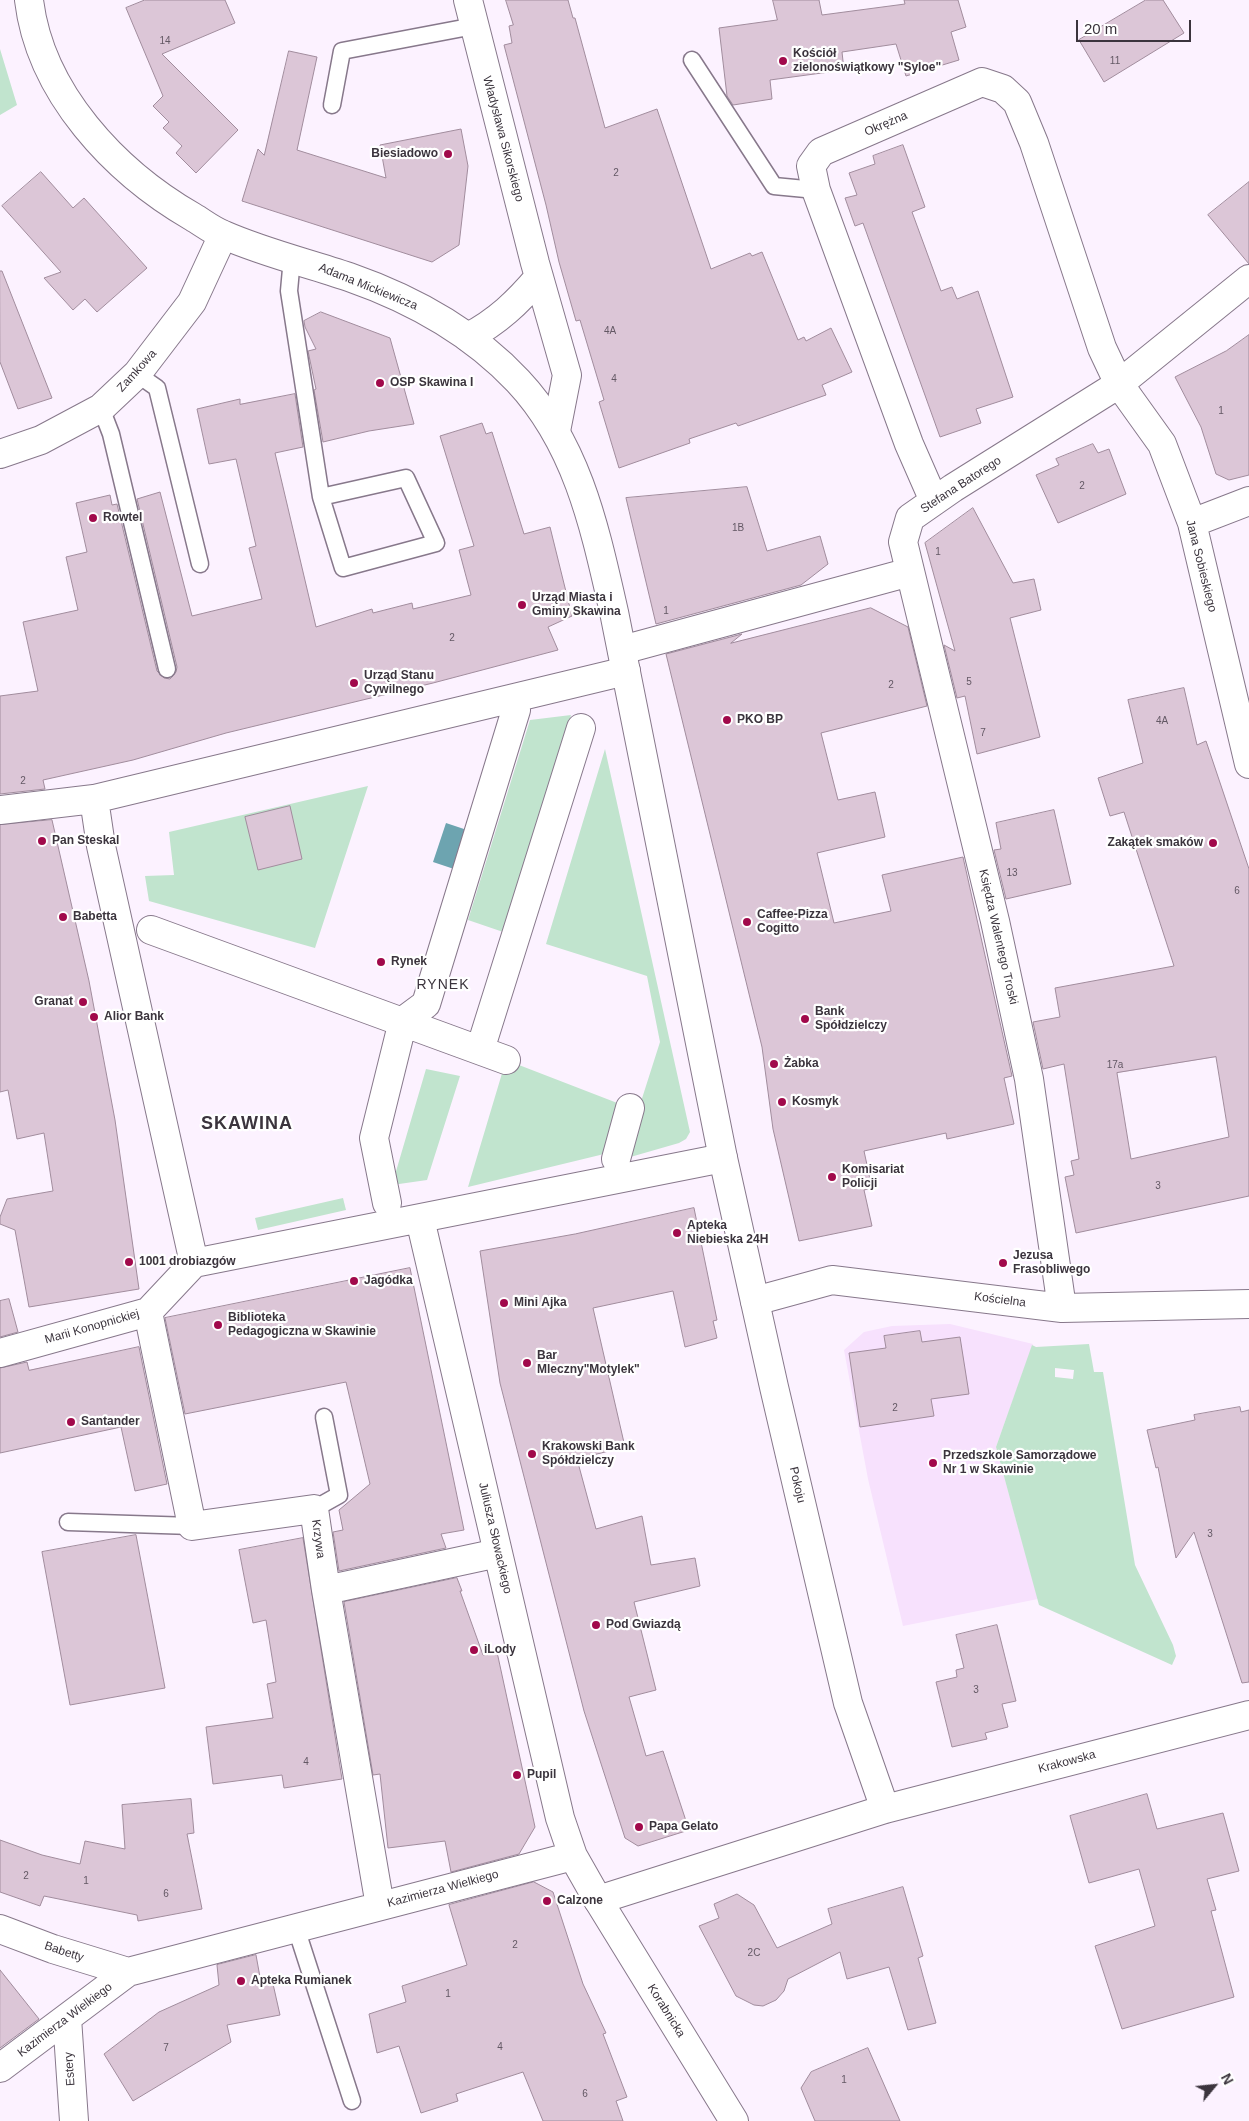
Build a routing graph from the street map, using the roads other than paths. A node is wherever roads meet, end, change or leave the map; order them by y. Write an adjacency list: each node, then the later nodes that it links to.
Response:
1 (29, 0): 7 (street, Adama Mickiewicza)
2 (468, 0): 3 (street, Władysława Sikorskiego)
3 (474, 26): 5 (lane); 9 (street, Władysława Sikorskiego)
4 (692, 60): 6 (lane)
5 (332, 105)
6 (816, 190): 13 (street, Okrężna); 18 (street, Okrężna)
7 (223, 235): 8 (street, Adama Mickiewicza); 12 (street, Zamkowa)
8 (292, 258): 11 (street, Adama Mickiewicza); 17 (lane)
9 (539, 277): 11 (street); 15 (street, Władysława Sikorskiego)
10 (1249, 279): 13 (street, Stefana Batorego)
11 (468, 337): 15 (street, Adama Mickiewicza)
12 (138, 374): 14 (street, Zamkowa); 21 (lane)
13 (1118, 384): 18 (street, Stefana Batorego); 20 (street, Jana Sobieskiego)
14 (101, 408): 16 (street, Zamkowa); 24 (lane)
15 (556, 431): 23 (street, Adama Mickiewicza)
16 (0, 454)
17 (321, 497): 17 (lane)
18 (934, 501): 22 (street, Stefana Batorego)
19 (1249, 501): 20 (street)
20 (1192, 522): 27 (street, Jana Sobieskiego)
21 (200, 564)
22 (910, 572): 23 (street); 42 (street, Księdza Walentego Troski)
23 (624, 660): 28 (street); 36 (street)
24 (167, 669)
25 (516, 710): 31 (street)
26 (581, 728): 32 (street)
27 (1249, 764)
28 (94, 799): 29 (street); 39 (street)
29 (0, 810)
30 (151, 930): 31 (street)
31 (403, 1021): 32 (street); 37 (street)
32 (480, 1050): 33 (street)
33 (506, 1060)
34 (630, 1108): 35 (street)
35 (616, 1158)
36 (723, 1158): 38 (street); 40 (street, Pokoju)
37 (387, 1203)
38 (420, 1219): 39 (street); 49 (street, Juliusza Słowackiego)
39 (194, 1263): 43 (street, Marii Konopnickiej)
40 (755, 1301): 42 (street, Kościelna); 52 (street, Pokoju)
41 (1249, 1304): 42 (street, Kościelna)
42 (1062, 1308)
43 (148, 1312): 44 (street, Marii Konopnickiej); 48 (street)
44 (0, 1353)
45 (324, 1418): 46 (lane)
46 (314, 1509): 48 (street, Krzywa); 50 (street, Krzywa)
47 (68, 1522): 48 (lane)
48 (192, 1526)
49 (498, 1553): 50 (street); 53 (street, Juliusza Słowackiego)
50 (326, 1590): 55 (street, Krzywa)
51 (1249, 1715): 52 (street, Krakowska)
52 (885, 1809): 54 (street)
53 (572, 1856): 54 (street); 55 (street, Kazimierza Wielkiego)
54 (598, 1900): 63 (street, Korabnicka)
55 (380, 1906): 56 (street, Kazimierza Wielkiego)
56 (296, 1928): 58 (street, Kazimierza Wielkiego); 61 (lane)
57 (0, 1929): 58 (street, Babetty)
58 (128, 1972): 59 (street, Kazimierza Wielkiego)
59 (67, 2018): 60 (street, Kazimierza Wielkiego); 62 (street, Estery)
60 (0, 2068)
61 (352, 2101)
62 (74, 2121)
63 (734, 2121)

